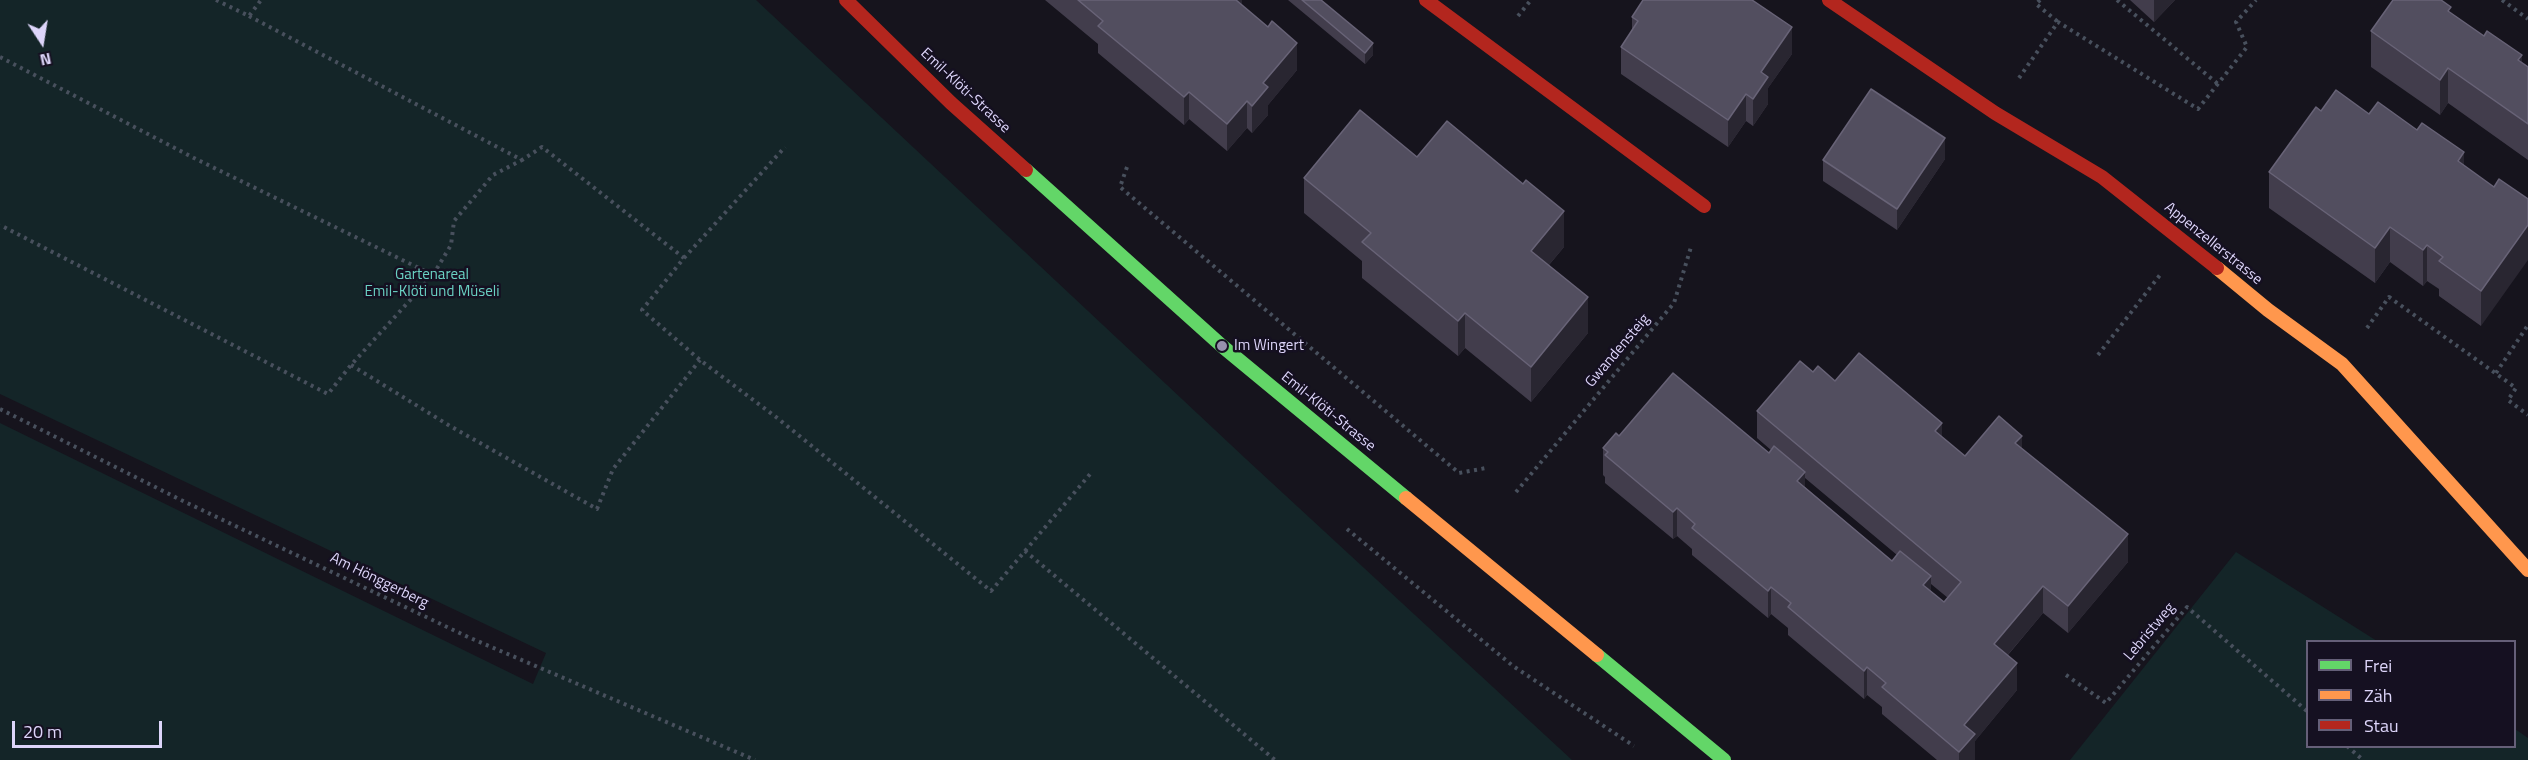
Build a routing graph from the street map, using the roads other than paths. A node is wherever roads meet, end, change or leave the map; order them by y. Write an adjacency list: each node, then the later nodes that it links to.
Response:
1 (846, 0): 6 (street, Emil-Klöti-Strasse)
2 (1426, 0): 4 (street)
3 (1829, 0): 5 (street, Appenzellerstrasse)
4 (1704, 206)
5 (2528, 570)
6 (1724, 760)

